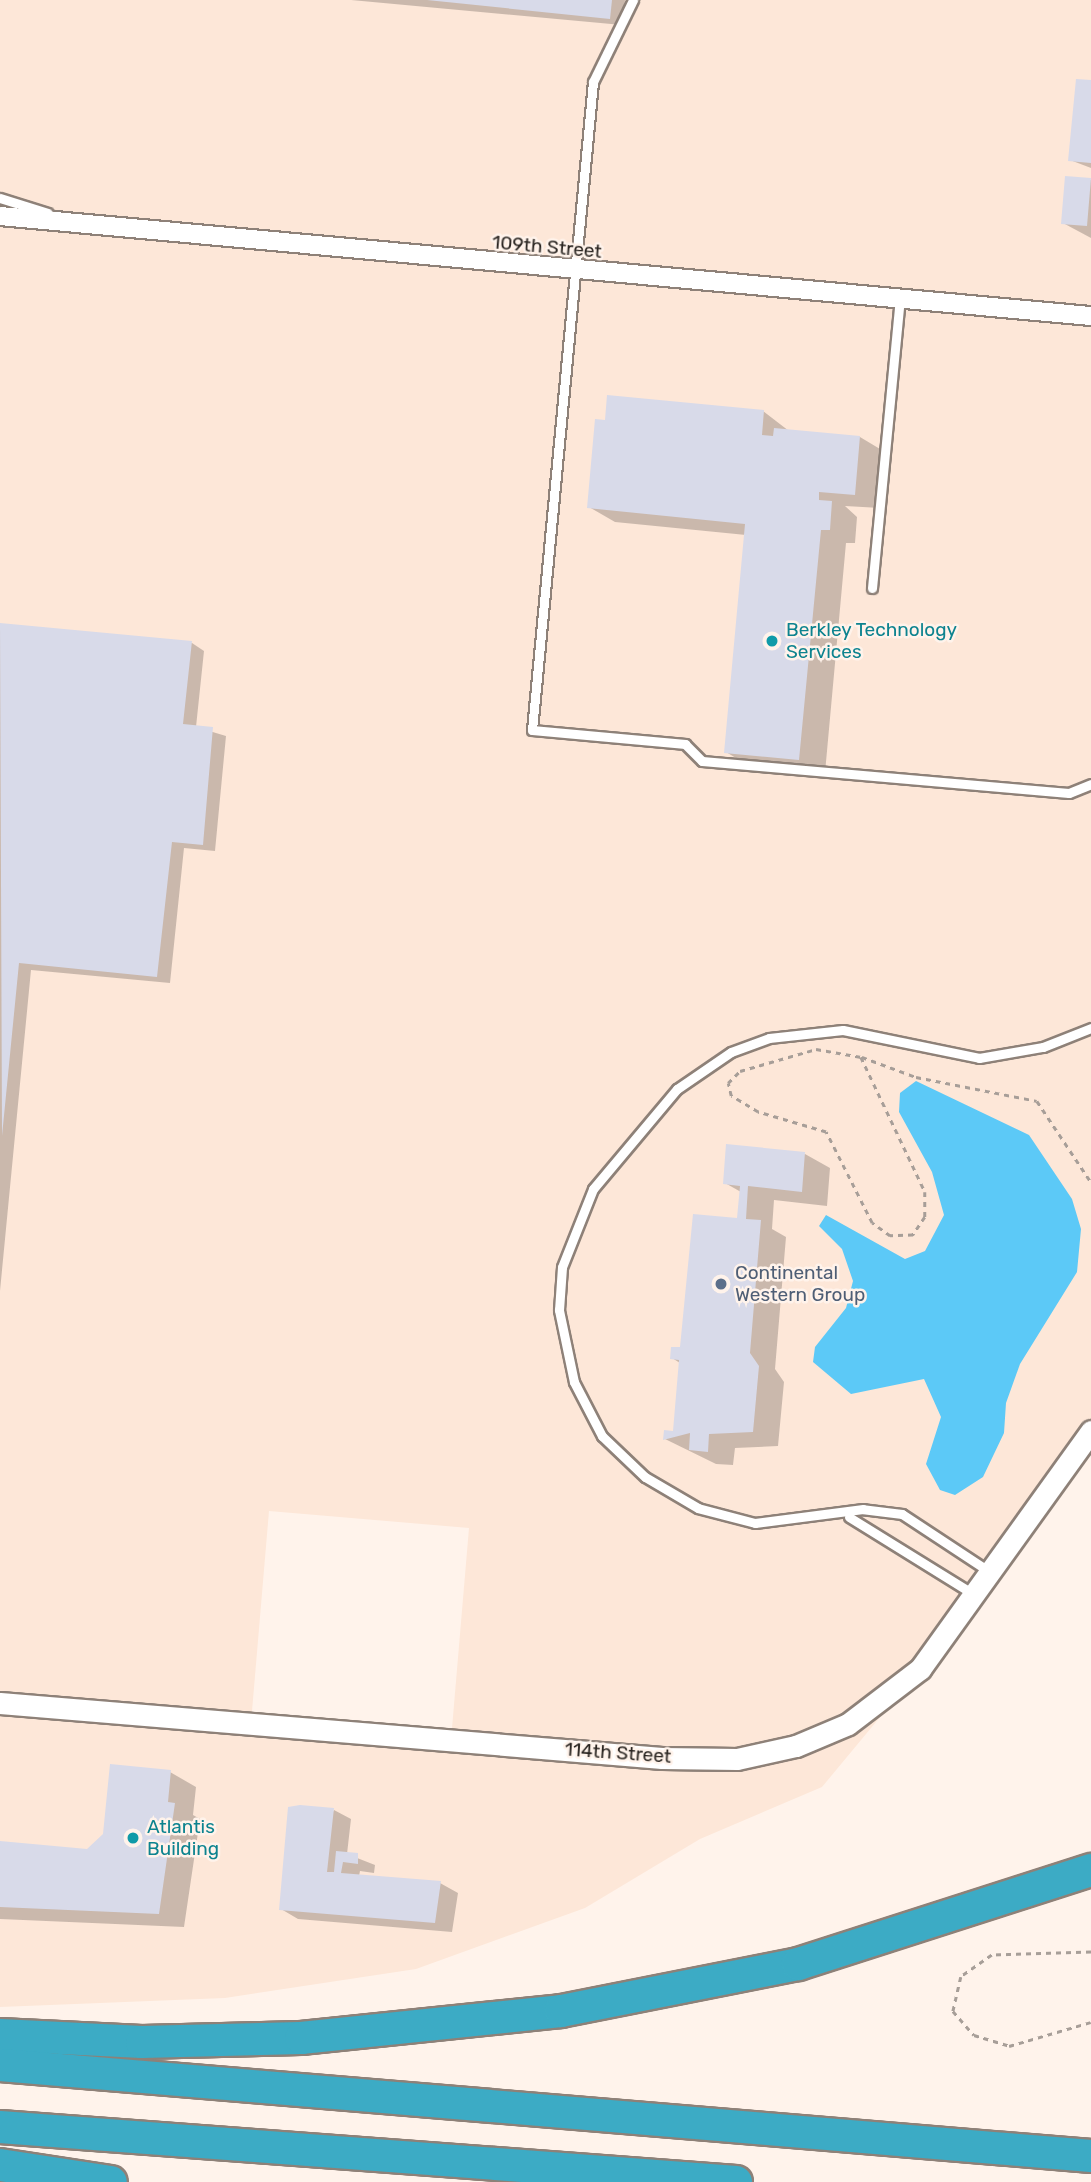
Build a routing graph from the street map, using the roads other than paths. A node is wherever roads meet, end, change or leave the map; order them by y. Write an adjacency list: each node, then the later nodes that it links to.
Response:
1 (633, 0): 5 (lane)
2 (0, 198): 4 (lane)
3 (0, 216): 4 (street, 109th Street)
4 (94, 225): 5 (street, 109th Street)
5 (576, 270): 6 (street, 109th Street); 9 (lane)
6 (900, 299): 7 (street, 109th Street); 8 (lane)
7 (1091, 316)
8 (872, 588)
9 (1091, 784)
10 (1091, 1028): 12 (lane)
11 (1091, 1431): 13 (street, 114th Street)
12 (847, 1516): 13 (lane); 14 (lane)
13 (991, 1573): 14 (street, 114th Street)
14 (975, 1595): 15 (street, 114th Street)
15 (0, 1703)
16 (1091, 1870): 17 (highway)
17 (0, 2035)
18 (0, 2065): 20 (highway)
19 (0, 2127): 25 (highway)
20 (794, 2132): 21 (highway); 22 (highway)
21 (1091, 2134)
22 (1091, 2156)
23 (0, 2165): 24 (highway)
24 (111, 2182)
25 (736, 2182)

